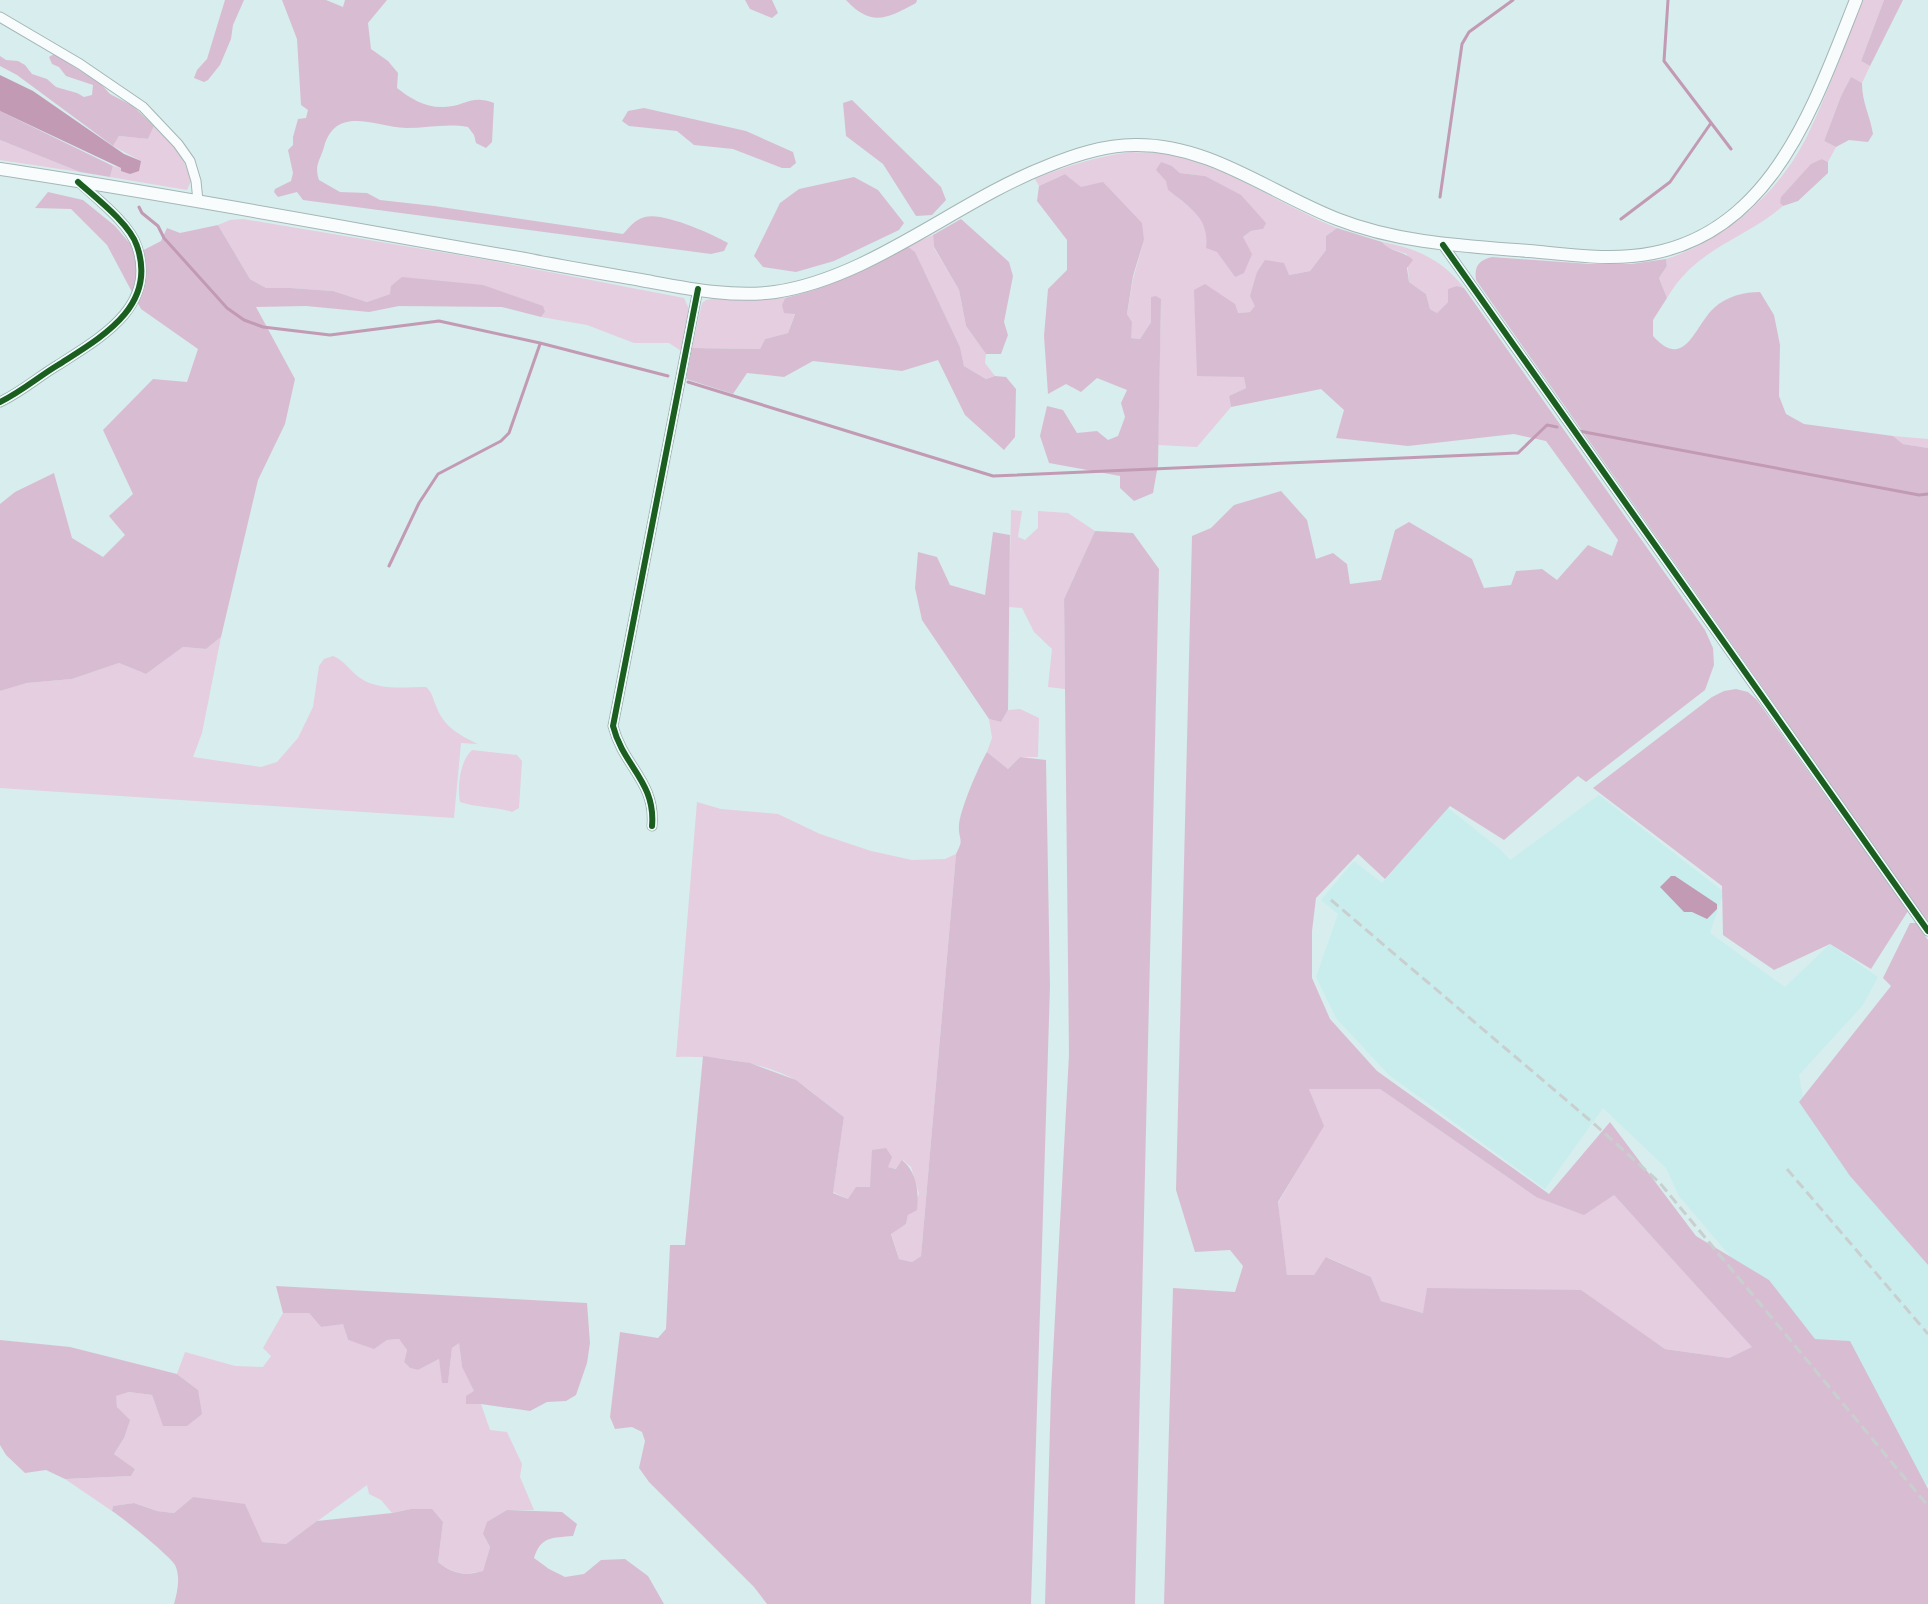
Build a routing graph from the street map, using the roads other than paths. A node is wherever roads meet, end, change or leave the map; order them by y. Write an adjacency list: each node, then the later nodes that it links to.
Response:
1 (1856, 0): 6 (main road)
2 (0, 16): 5 (street)
3 (0, 169): 4 (main road)
4 (78, 182): 5 (main road); 8 (street)
5 (198, 201): 7 (main road)
6 (1443, 245): 7 (main road); 10 (street)
7 (698, 289): 9 (street)
8 (0, 402)
9 (652, 826)
10 (1928, 931)

